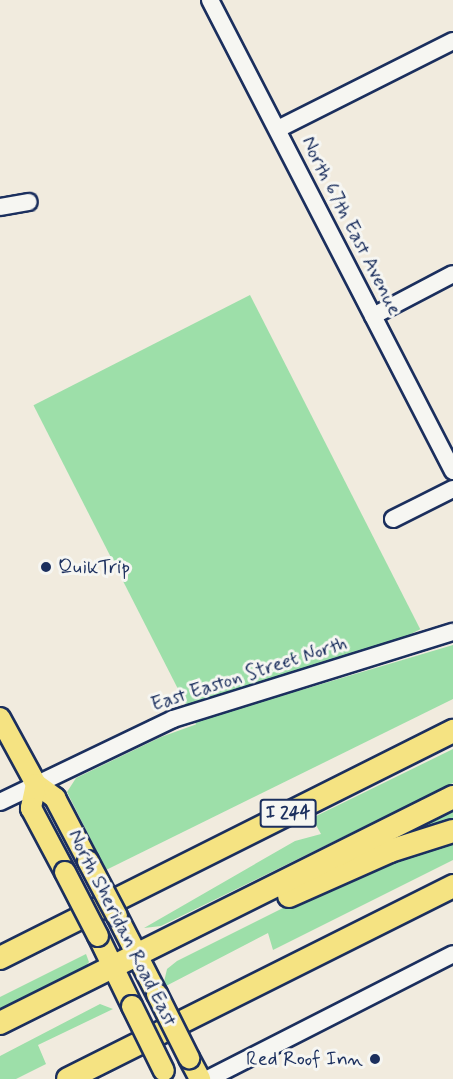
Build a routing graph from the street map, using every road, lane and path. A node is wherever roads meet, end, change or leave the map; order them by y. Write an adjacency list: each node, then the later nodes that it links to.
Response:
1 (210, 0): 3 (street, North 67th East Avenue)
2 (453, 41): 3 (street)
3 (278, 129): 7 (street, North 67th East Avenue)
4 (29, 202): 5 (street)
5 (0, 207)
6 (453, 274): 7 (street)
7 (373, 316): 8 (street, North 67th East Avenue)
8 (453, 471)
9 (453, 489): 10 (street)
10 (393, 519)
11 (453, 632): 14 (street, East Easton Street North)
12 (0, 718): 14 (main road, North Sheridan Road East)
13 (453, 731): 20 (highway, I 244)
14 (36, 784): 16 (street, East Easton Street North); 21 (main road, North Sheridan Road East, bridge); 22 (main road, North Sheridan Road East, bridge)
15 (453, 797): 21 (highway)
16 (0, 802)
17 (453, 831): 21 (highway)
18 (453, 886): 26 (highway)
19 (453, 954): 28 (street)
20 (0, 958)
21 (140, 961): 22 (highway); 27 (main road, North Sheridan Road East, bridge)
22 (116, 973): 23 (highway); 24 (highway); 25 (main road, North Sheridan Road East, bridge)
23 (0, 1023)
24 (0, 1038)
25 (166, 1075)
26 (68, 1079)
27 (200, 1079)
28 (208, 1079)

